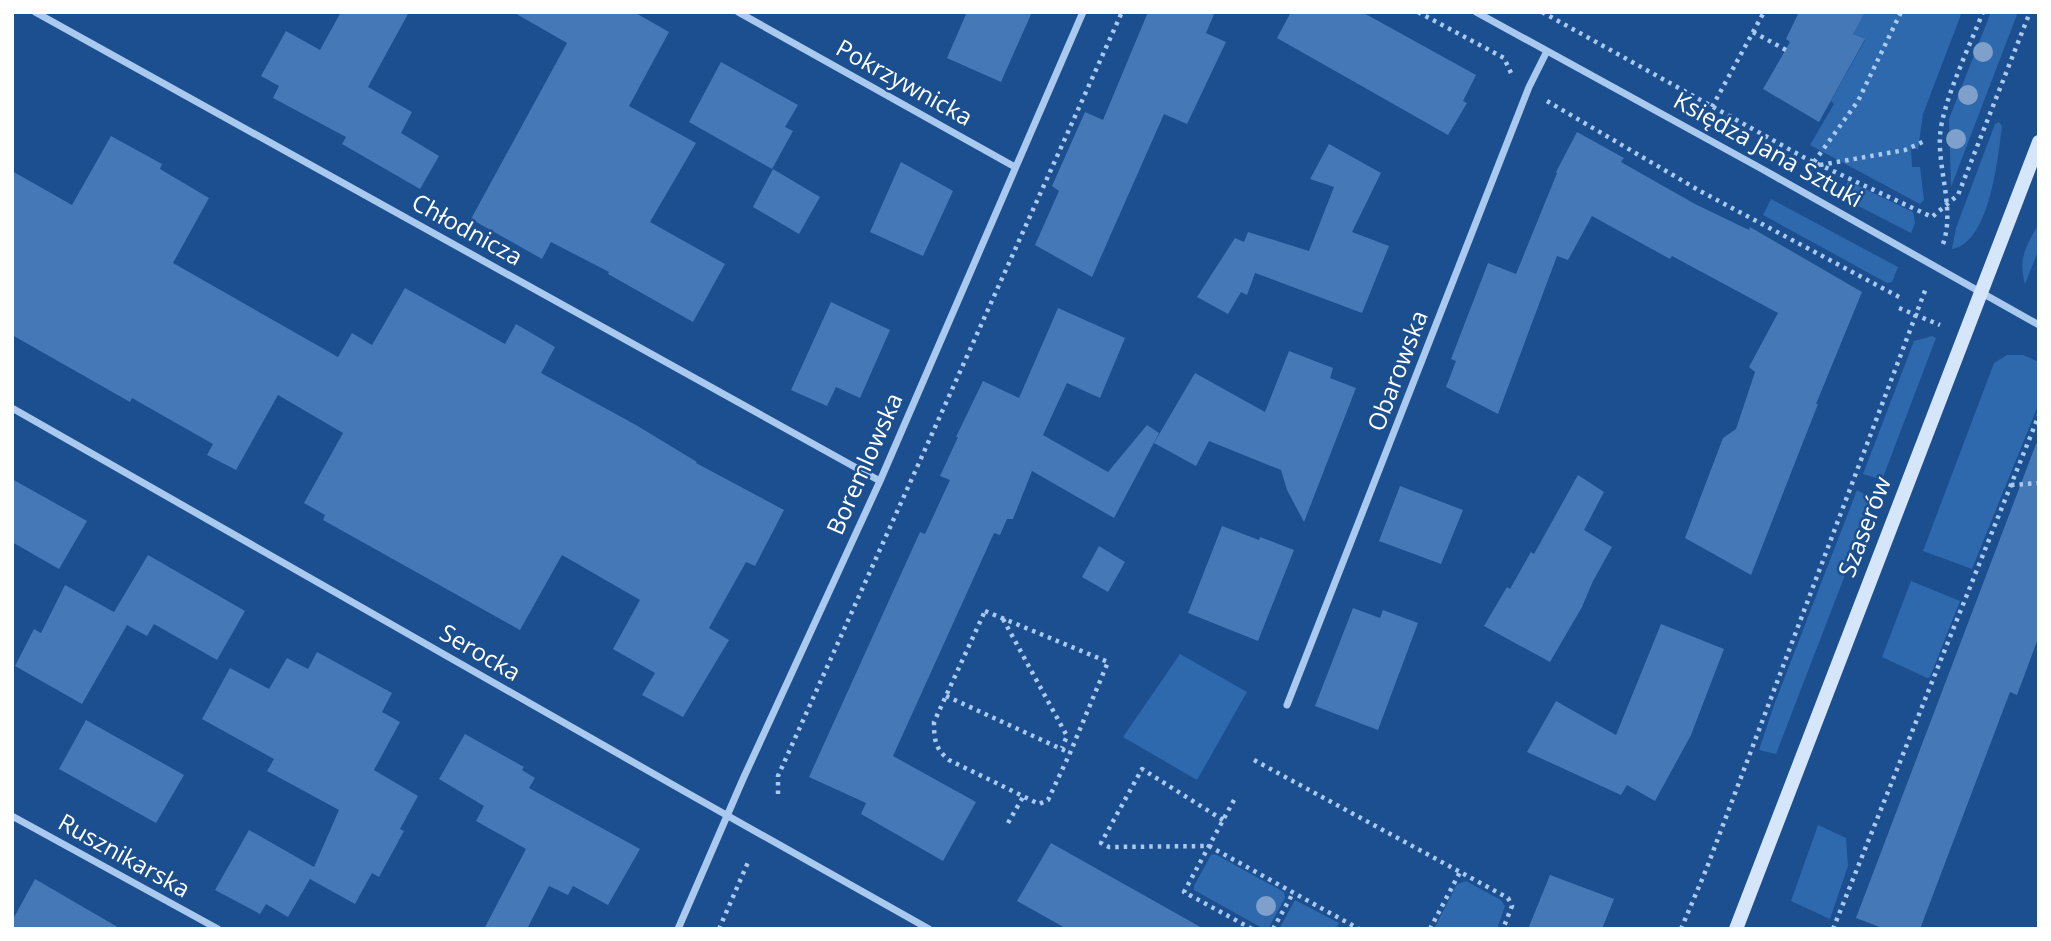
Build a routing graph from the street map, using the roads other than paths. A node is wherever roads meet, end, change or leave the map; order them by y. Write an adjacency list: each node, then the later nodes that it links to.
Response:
1 (35, 12): 11 (street, Chłodnicza)
2 (738, 12): 7 (street, Pokrzywnicka)
3 (1083, 12): 7 (street, Boremlowska)
4 (1476, 12): 5 (street, Księdza Jana Sztuki)
5 (1546, 51): 8 (street, Księdza Jana Sztuki); 12 (street, Obarowska)
6 (2039, 142): 8 (street, Szaserów)
7 (1015, 167): 11 (street, Boremlowska)
8 (1980, 293): 9 (street, Księdza Jana Sztuki); 18 (street, Szaserów)
9 (2039, 326)
10 (12, 408): 13 (street, Serocka)
11 (880, 481): 13 (street, Boremlowska)
12 (1287, 705)
13 (727, 815): 16 (street, Boremlowska); 17 (street, Serocka)
14 (12, 816): 15 (street, Rusznikarska)
15 (218, 929)
16 (678, 929)
17 (929, 929)
18 (1736, 929)

